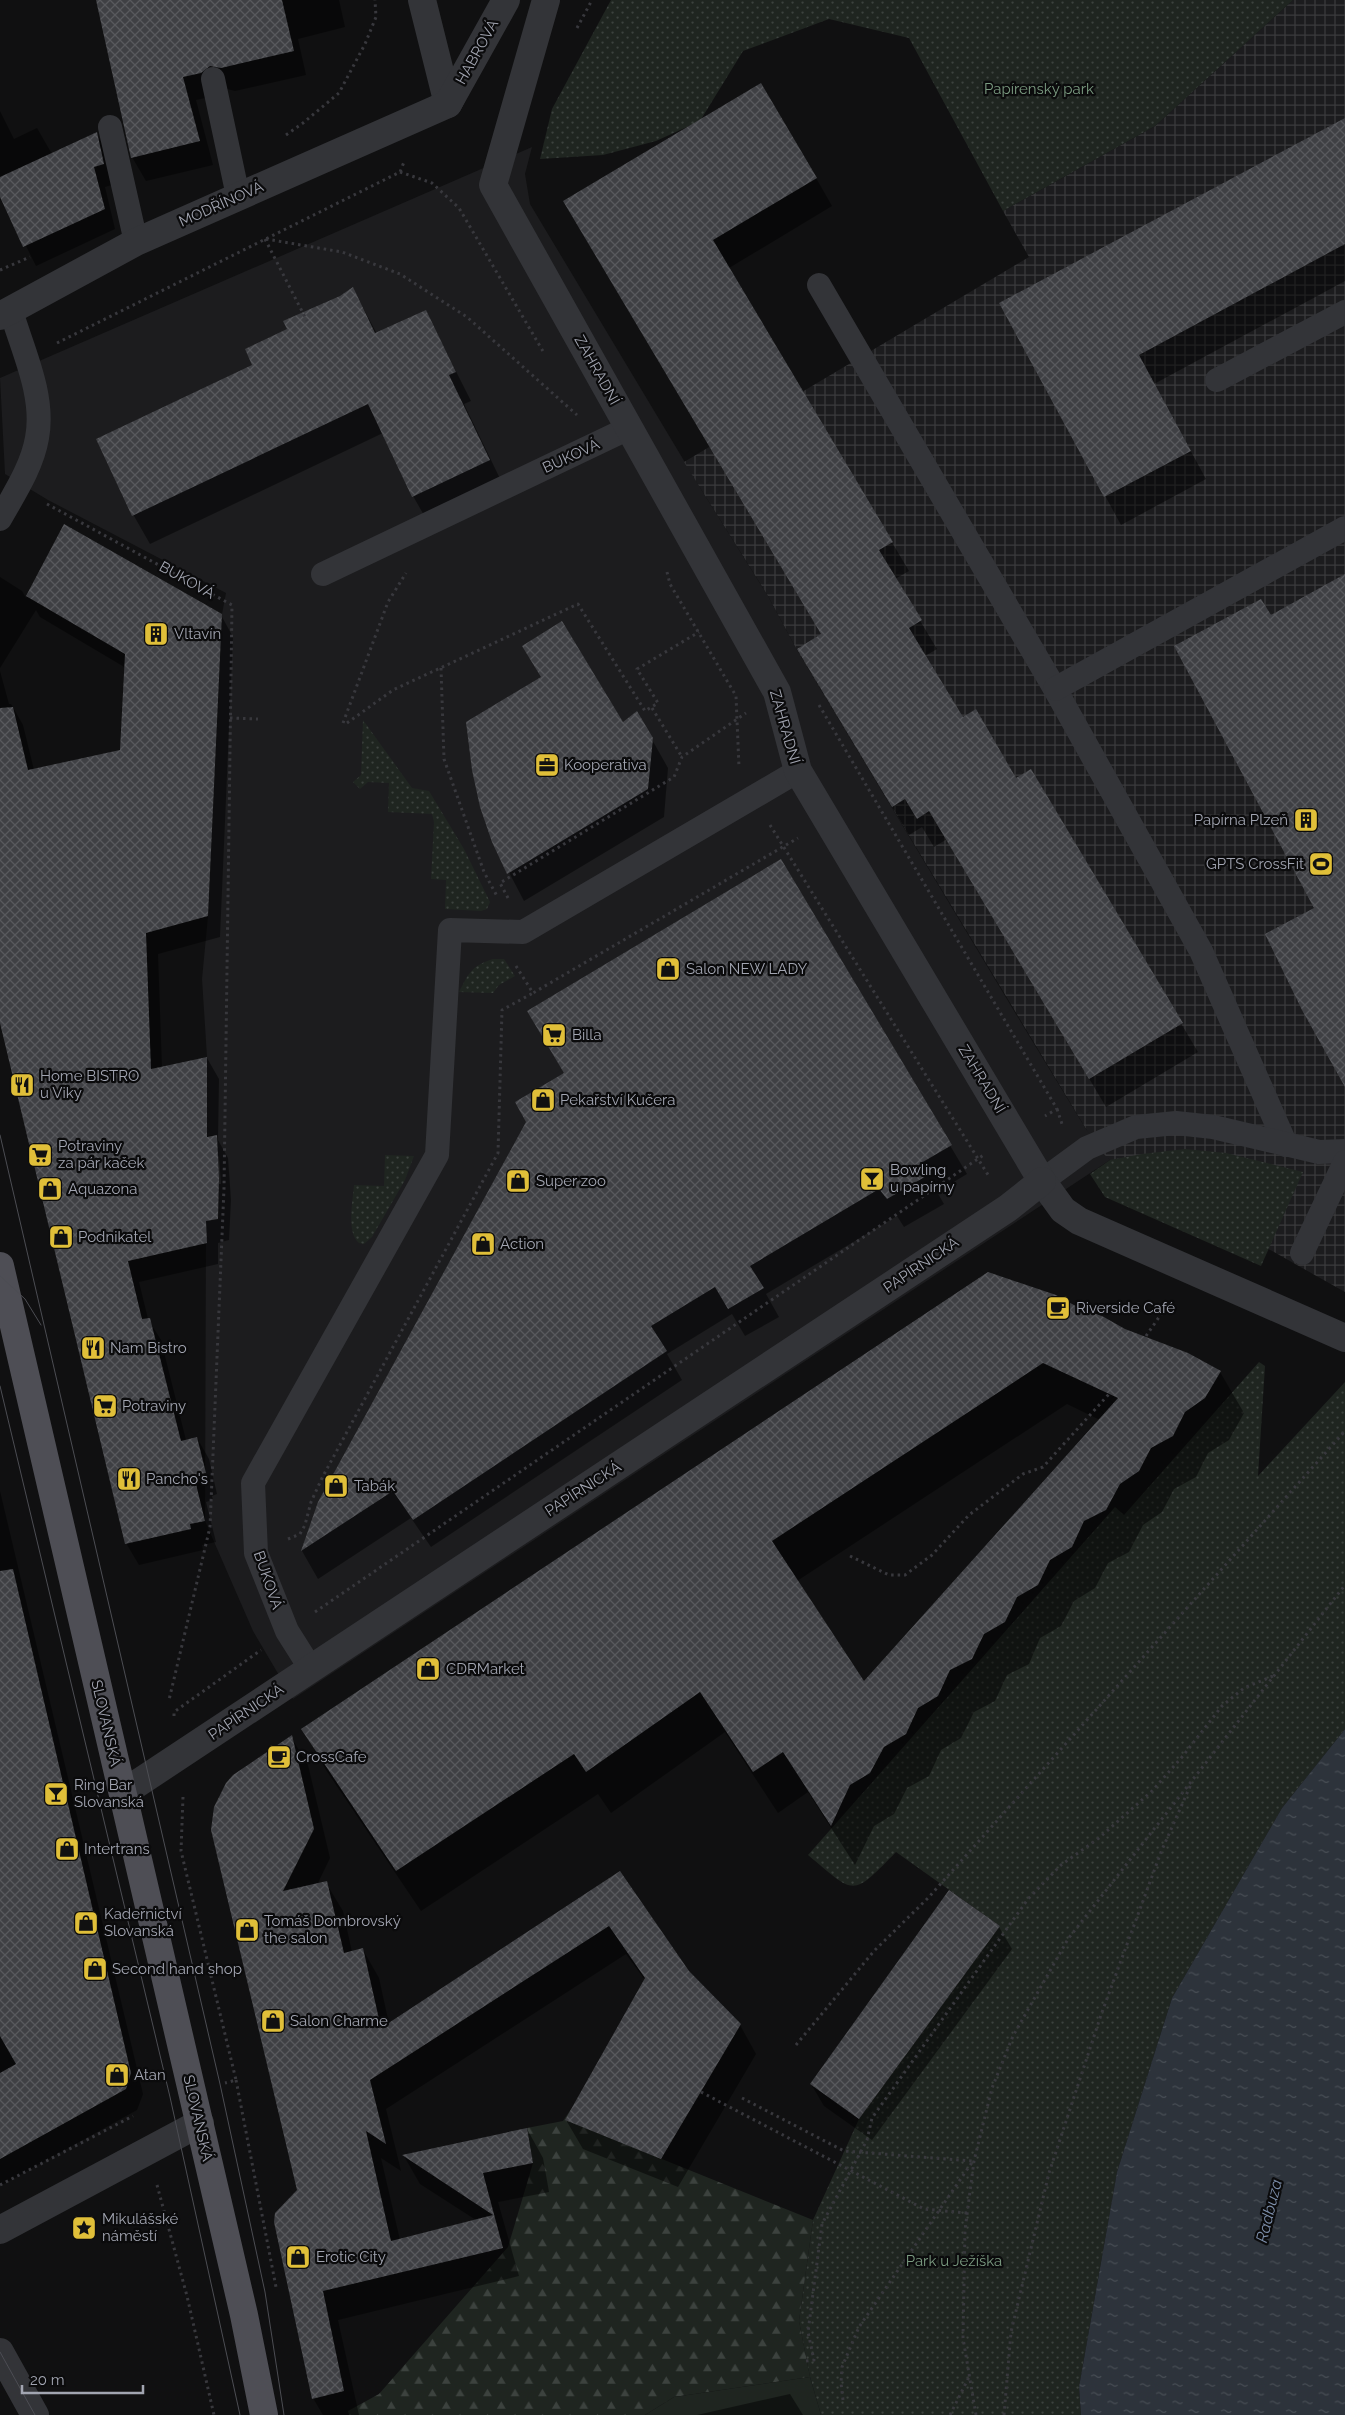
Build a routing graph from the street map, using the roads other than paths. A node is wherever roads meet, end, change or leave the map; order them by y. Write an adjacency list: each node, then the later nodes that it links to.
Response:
1 (422, 0): 6 (street)
2 (493, 0): 6 (street)
3 (506, 0): 6 (street, HABROVÁ)
4 (546, 0): 14 (street, ZAHRADNÍ)
5 (213, 79): 8 (lane)
6 (448, 104): 8 (street, MODŘÍNOVÁ)
7 (110, 127): 9 (lane)
8 (238, 196): 9 (street, MODŘÍNOVÁ)
9 (136, 242): 12 (street, MODŘÍNOVÁ)
10 (819, 285): 18 (lane)
11 (1345, 312): 13 (lane)
12 (6, 313): 15 (lane)
13 (1217, 380)
14 (629, 428): 17 (lane, BUKOVÁ); 19 (street, ZAHRADNÍ)
15 (0, 519)
16 (1345, 528): 18 (lane)
17 (323, 574)
18 (1055, 689): 20 (lane)
19 (798, 772): 23 (street, ZAHRADNÍ); 28 (lane, BUKOVÁ)
20 (1286, 1145): 21 (lane); 23 (lane)
21 (1345, 1151)
22 (1345, 1162): 24 (lane)
23 (1042, 1181): 27 (street, ZAHRADNÍ); 28 (street, PAPÍRNICKÁ)
24 (1336, 1201): 25 (lane)
25 (1302, 1253)
26 (0, 1266): 29 (main road, SLOVANSKÁ)
27 (1345, 1338)
28 (311, 1669): 29 (street, PAPÍRNICKÁ)
29 (122, 1793): 30 (main road, SLOVANSKÁ)
30 (200, 2123): 31 (street); 34 (main road, SLOVANSKÁ)
31 (0, 2230)
32 (0, 2352): 33 (street)
33 (35, 2415)
34 (264, 2415)

